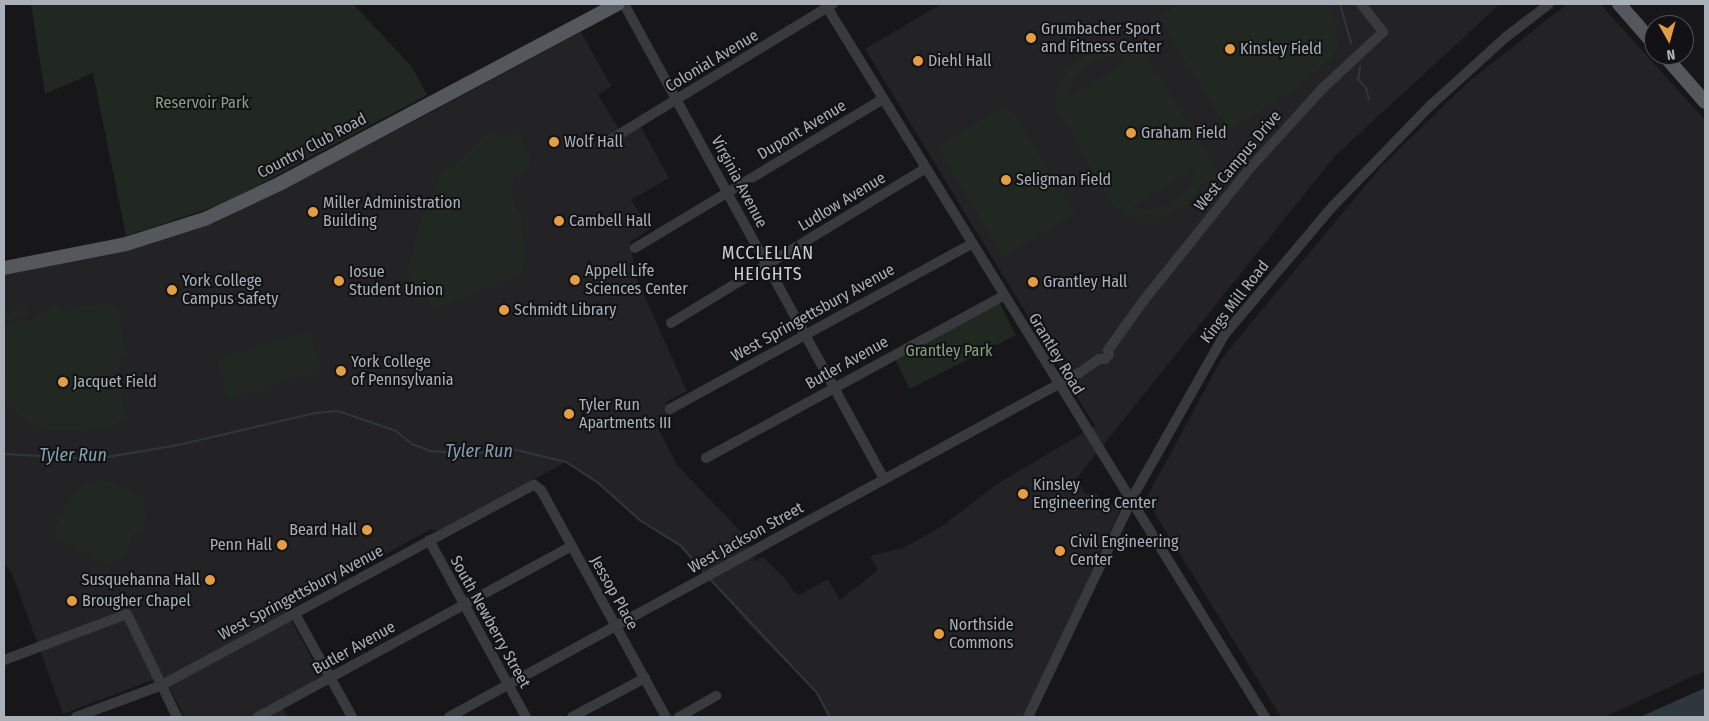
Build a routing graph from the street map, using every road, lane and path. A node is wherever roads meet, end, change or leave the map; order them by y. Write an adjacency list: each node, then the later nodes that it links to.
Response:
1 (618, 4): 18 (main road, Country Club Road)
2 (624, 4): 9 (street, Virginia Avenue)
3 (1361, 4): 22 (street, West Campus Drive)
4 (1549, 4): 28 (street, Kings Mill Road)
5 (1619, 4): 7 (main road)
6 (828, 5): 9 (street, Colonial Avenue); 10 (street, Grantley Road)
7 (1644, 33)
8 (1673, 65): 11 (main road)
9 (677, 99): 12 (street, Colonial Avenue); 14 (street, Virginia Avenue)
10 (883, 99): 13 (street, Grantley Road); 14 (street, Dupont Avenue)
11 (1705, 102)
12 (605, 143)
13 (926, 168): 15 (street, Grantley Road); 17 (street, Ludlow Avenue)
14 (728, 193): 16 (street, Dupont Avenue); 17 (street, Virginia Avenue)
15 (972, 244): 19 (street, Grantley Road); 21 (street, West Springettsbury Avenue)
16 (635, 248)
17 (767, 264): 20 (street, Ludlow Avenue); 21 (street, Virginia Avenue)
18 (4, 268)
19 (1003, 296): 22 (street, Grantley Road); 23 (street, Butler Avenue)
20 (671, 323)
21 (806, 335): 23 (street, Virginia Avenue); 24 (street, West Springettsbury Avenue)
22 (1058, 385): 26 (street, West Jackson Street); 28 (street, Grantley Road)
23 (834, 388): 25 (street, Butler Avenue); 26 (street, Virginia Avenue)
24 (670, 409)
25 (706, 458)
26 (884, 479): 33 (street, West Jackson Street)
27 (534, 485): 29 (street, West Springettsbury Avenue); 30 (street, Jessop Place)
28 (1130, 501): 50 (street, Kings Mill Road); 51 (street, Grantley Road)
29 (429, 540): 31 (street, South Newberry Street); 32 (street, West Springettsbury Avenue)
30 (571, 546): 31 (street, Butler Avenue); 33 (street, Jessop Place)
31 (464, 604): 35 (street, Butler Avenue); 37 (street, South Newberry Street)
32 (295, 614): 35 (street); 38 (street, West Springettsbury Avenue)
33 (615, 626): 36 (street, Jessop Place); 37 (street, West Jackson Street)
34 (4, 660): 38 (street)
35 (330, 678): 43 (street, Butler Avenue); 44 (street)
36 (645, 678): 40 (street); 48 (street, Jessop Place)
37 (508, 685): 45 (street, West Jackson Street); 46 (street, South Newberry Street)
38 (160, 686): 41 (street, West Springettsbury Avenue); 42 (street)
39 (716, 696): 49 (street)
40 (585, 714): 47 (street)
41 (76, 717)
42 (178, 717)
43 (258, 717)
44 (352, 717)
45 (450, 717)
46 (526, 717)
47 (572, 717)
48 (666, 717)
49 (679, 717)
50 (1028, 717)
51 (1265, 717)

